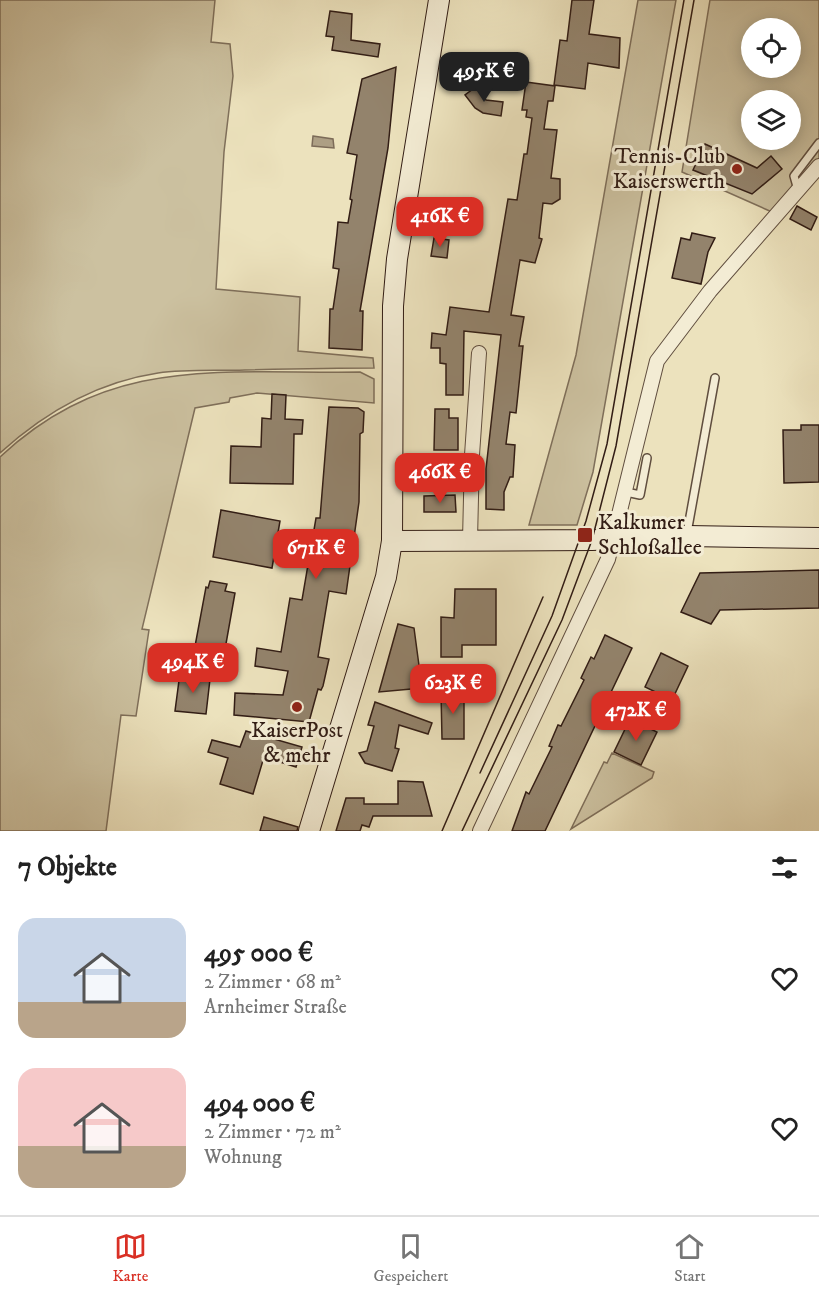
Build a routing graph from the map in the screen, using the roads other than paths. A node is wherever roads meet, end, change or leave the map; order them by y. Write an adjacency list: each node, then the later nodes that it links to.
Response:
1 (439, 0): 13 (main road)
2 (819, 142): 4 (lane)
3 (819, 166): 4 (street)
4 (798, 190): 8 (street)
5 (479, 353): 12 (street)
6 (715, 378): 9 (lane)
7 (647, 458): 8 (lane)
8 (626, 492): 11 (street)
9 (687, 536): 10 (main road); 11 (main road)
10 (819, 537)
11 (614, 539): 12 (main road); 15 (street)
12 (471, 540): 13 (main road)
13 (392, 541): 14 (main road)
14 (309, 831)
15 (480, 831)

